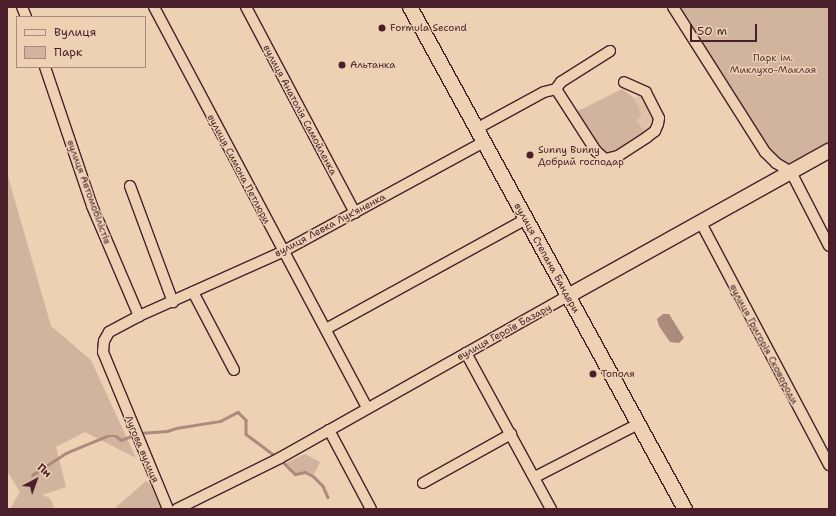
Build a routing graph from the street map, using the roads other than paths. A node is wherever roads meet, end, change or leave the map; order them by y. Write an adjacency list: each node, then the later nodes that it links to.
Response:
1 (154, 7): 18 (street, вулиця Симона Петлюри)
2 (246, 7): 14 (street, вулиця Анатолія Самойленка)
3 (410, 7): 9 (street, вулиця Степана Бандери)
4 (673, 7): 12 (street)
5 (610, 51): 8 (street)
6 (45, 68): 22 (street, вулиця Автомобілістів)
7 (624, 82): 8 (street)
8 (556, 89): 9 (street)
9 (476, 129): 10 (street, вулиця Степана Бандери)
10 (484, 142): 14 (street, вулиця Левка Лук'яненка); 15 (street, вулиця Степана Бандери)
11 (829, 151): 12 (street, вулиця Героїв Базару)
12 (791, 172): 16 (street, вулиця Героїв Базару); 17 (street)
13 (130, 186): 21 (street)
14 (355, 213): 18 (street, вулиця Левка Лук'яненка)
15 (526, 219): 20 (street, вулиця Степана Бандери); 23 (street)
16 (701, 223): 20 (street, вулиця Героїв Базару); 31 (street, вулиця Григорія Сковороди)
17 (829, 246)
18 (282, 252): 19 (street, вулиця Левка Лук'яненка); 23 (street, вулиця Симона Петлюри)
19 (194, 292): 21 (street, вулиця Левка Лук'яненка); 25 (street)
20 (568, 296): 24 (street, вулиця Героїв Базару); 28 (street, вулиця Степана Бандери)
21 (173, 302): 22 (street, вулиця Левка Лук'яненка)
22 (139, 316): 26 (street, вулиця Левка Лук'яненка)
23 (326, 329): 27 (street, вулиця Симона Петлюри)
24 (466, 353): 27 (street, вулиця Героїв Базару); 30 (street)
25 (234, 370)
26 (116, 389): 34 (street, Лугова вулиця)
27 (367, 407): 29 (street, вулиця Героїв Базару)
28 (638, 424): 32 (street); 38 (street, вулиця Степана Бандери)
29 (329, 430): 35 (street, вулиця Героїв Базару); 36 (street)
30 (511, 434): 32 (street); 33 (street)
31 (829, 465)
32 (535, 477): 37 (street)
33 (423, 483)
34 (168, 509)
35 (178, 509)
36 (371, 509)
37 (551, 509)
38 (685, 509)

